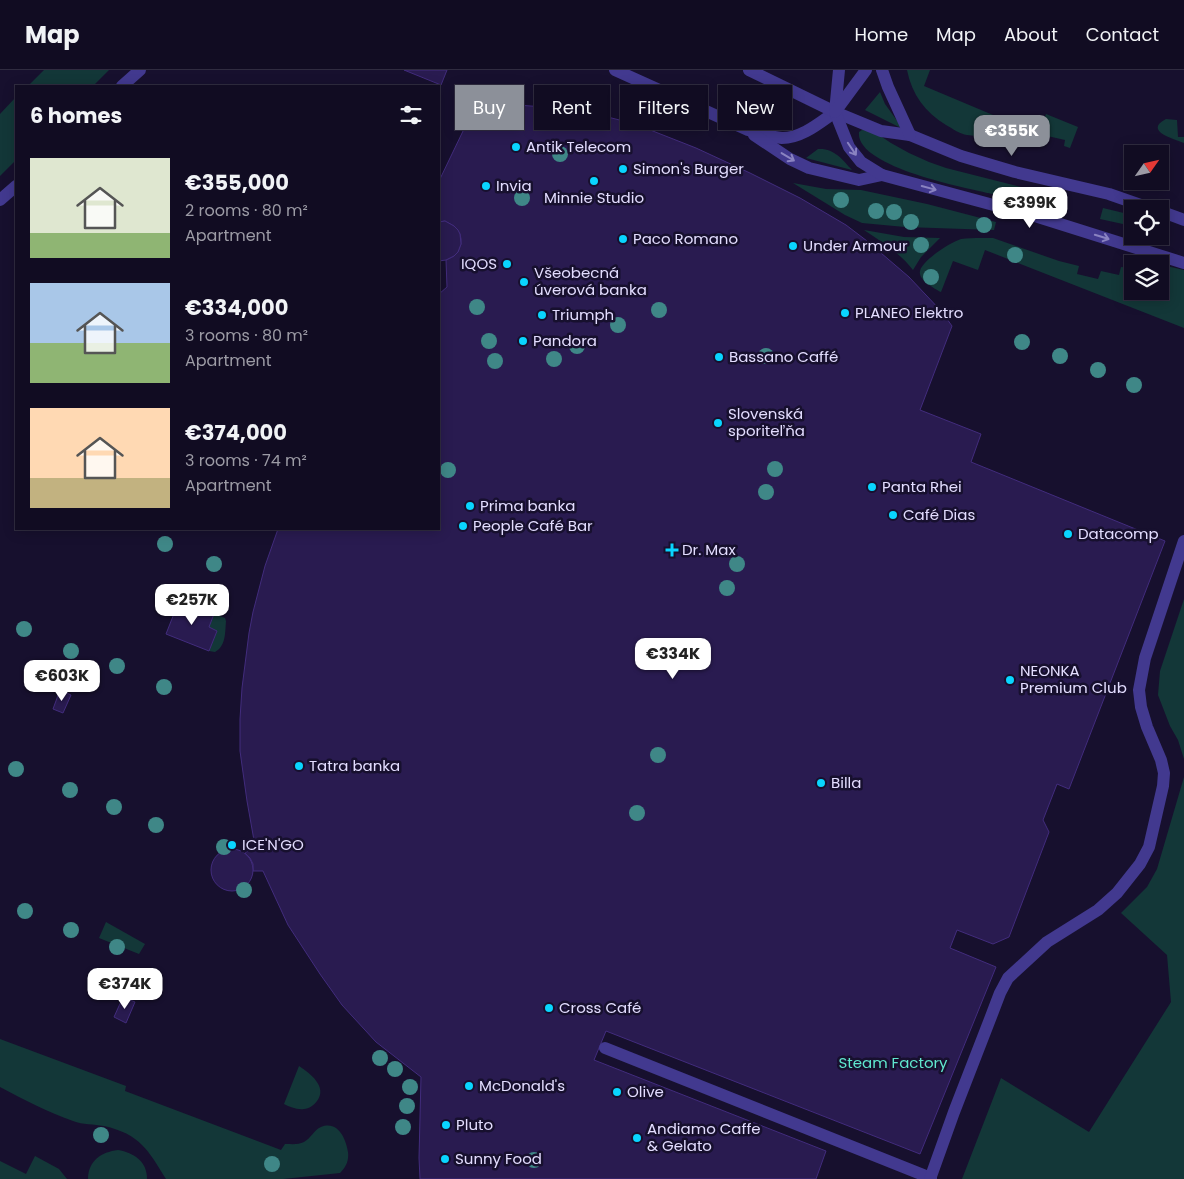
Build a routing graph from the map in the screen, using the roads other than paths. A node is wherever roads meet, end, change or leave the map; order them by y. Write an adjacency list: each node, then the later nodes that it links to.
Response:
1 (140, 70): 7 (street)
2 (615, 70): 9 (street)
3 (749, 70): 8 (street)
4 (839, 70): 8 (street)
5 (866, 70): 8 (street)
6 (882, 70): 11 (street)
7 (123, 85)
8 (835, 112): 10 (street); 11 (street); 12 (street, one-way to 12)
9 (718, 116)
10 (748, 130): 12 (street, one-way to 12)
11 (910, 135): 15 (street)
12 (882, 175): 18 (street, one-way to 18)
13 (15, 187): 14 (street)
14 (0, 200)
15 (1126, 200)
16 (1169, 214): 17 (street)
17 (1184, 220)
18 (1184, 263)
19 (1184, 540): 21 (street)
20 (605, 1048): 21 (street)
21 (930, 1179)

